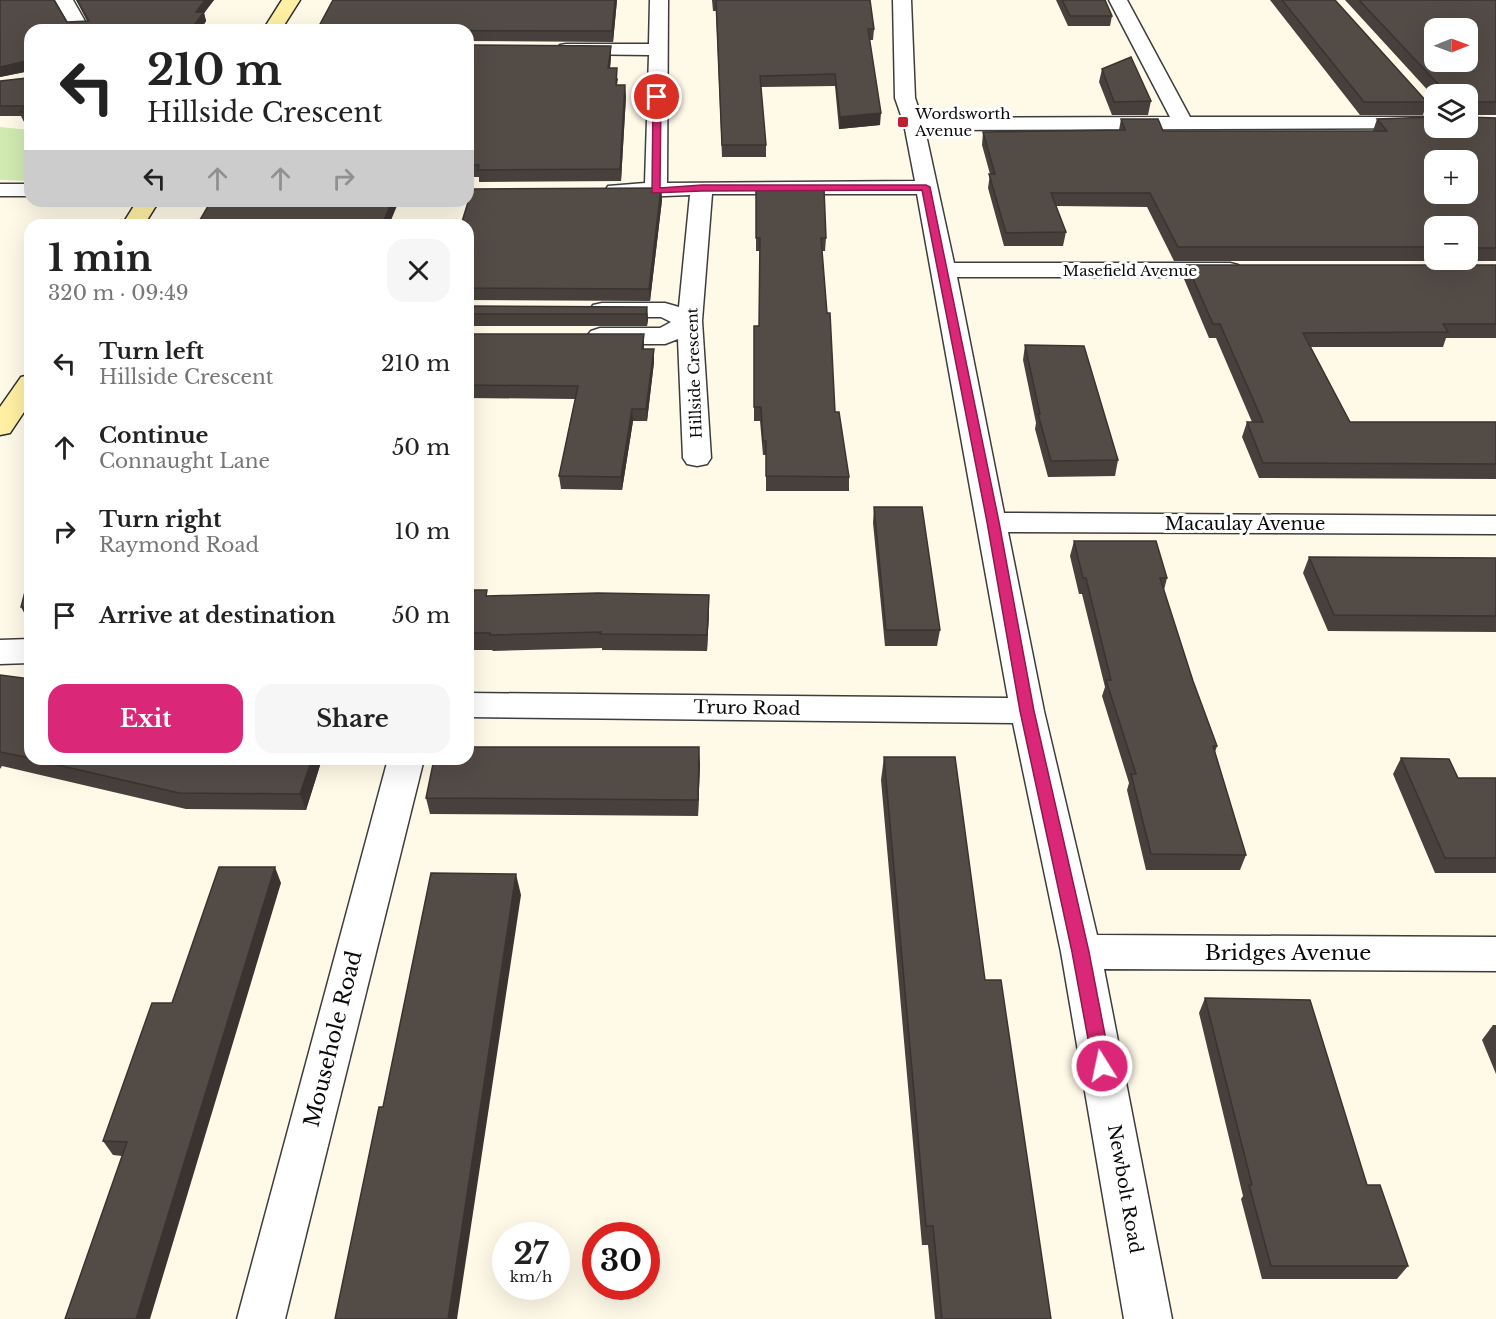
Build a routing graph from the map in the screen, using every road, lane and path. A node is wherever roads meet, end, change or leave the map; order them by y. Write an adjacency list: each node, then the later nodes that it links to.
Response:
1 (64, 0): 6 (street)
2 (291, 0): 7 (street)
3 (659, 0): 9 (street)
4 (902, 0): 12 (street, Newbolt Road)
5 (1119, 0): 10 (street)
6 (78, 24)
7 (276, 24)
8 (551, 49): 9 (street)
9 (658, 50): 18 (street)
10 (1183, 123): 11 (street); 12 (street)
11 (1424, 123)
12 (914, 124): 13 (street, Newbolt Road)
13 (926, 187): 14 (street); 19 (street, Newbolt Road)
14 (702, 188): 18 (street); 22 (street, Hillside Crescent)
15 (0, 190): 16 (street)
16 (24, 190)
17 (597, 191): 18 (street)
18 (656, 191)
19 (944, 270): 20 (street, Masefield Avenue); 27 (street, Newbolt Road)
20 (1249, 270)
21 (584, 310): 22 (street)
22 (690, 321): 23 (street); 26 (street, Hillside Crescent)
23 (573, 336)
24 (24, 392): 25 (street)
25 (0, 427)
26 (697, 458)
27 (993, 522): 28 (street, Macaulay Avenue); 32 (street, Newbolt Road)
28 (1496, 525)
29 (24, 651): 30 (street)
30 (0, 652)
31 (474, 705): 32 (street, Truro Road)
32 (1027, 711): 34 (street, Newbolt Road)
33 (404, 765): 36 (street, Mousehole Road)
34 (1081, 952): 35 (street, Bridges Avenue); 37 (street, Newbolt Road)
35 (1496, 954)
36 (261, 1319)
37 (1148, 1319)

